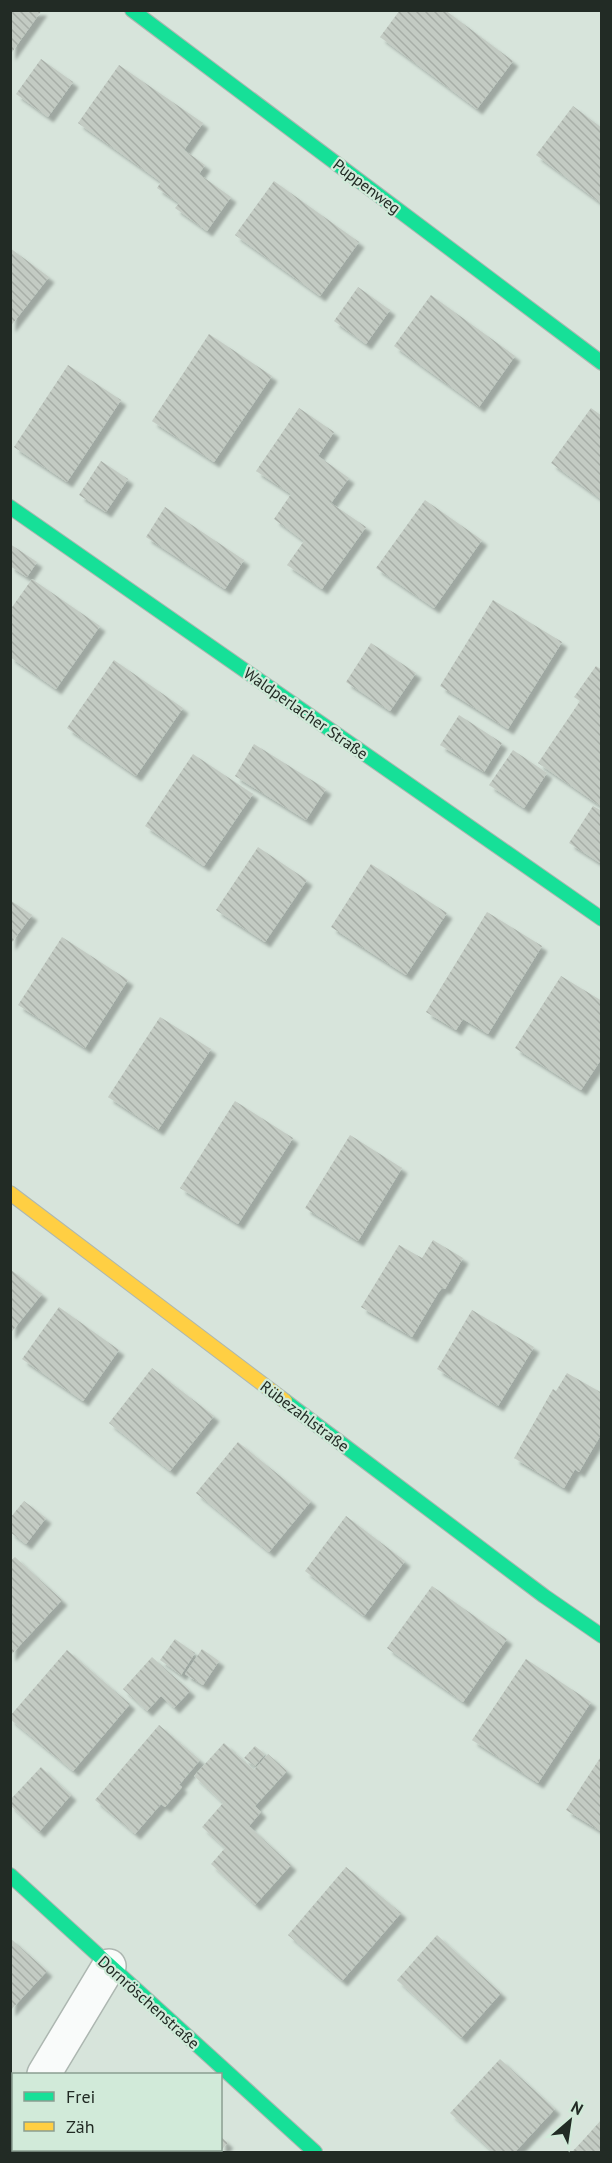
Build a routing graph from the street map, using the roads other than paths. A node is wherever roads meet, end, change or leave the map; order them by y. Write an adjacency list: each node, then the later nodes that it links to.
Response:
1 (132, 10): 2 (street, Puppenweg)
2 (602, 363)
3 (10, 507): 4 (street, Waldperlacher Straße)
4 (602, 919)
5 (10, 1193): 6 (street, Rübezahlstraße)
6 (602, 1636)
7 (10, 1875): 8 (street, Dornröschenstraße)
8 (109, 1966): 9 (street); 10 (street, Dornröschenstraße)
9 (45, 2073)
10 (315, 2152)

